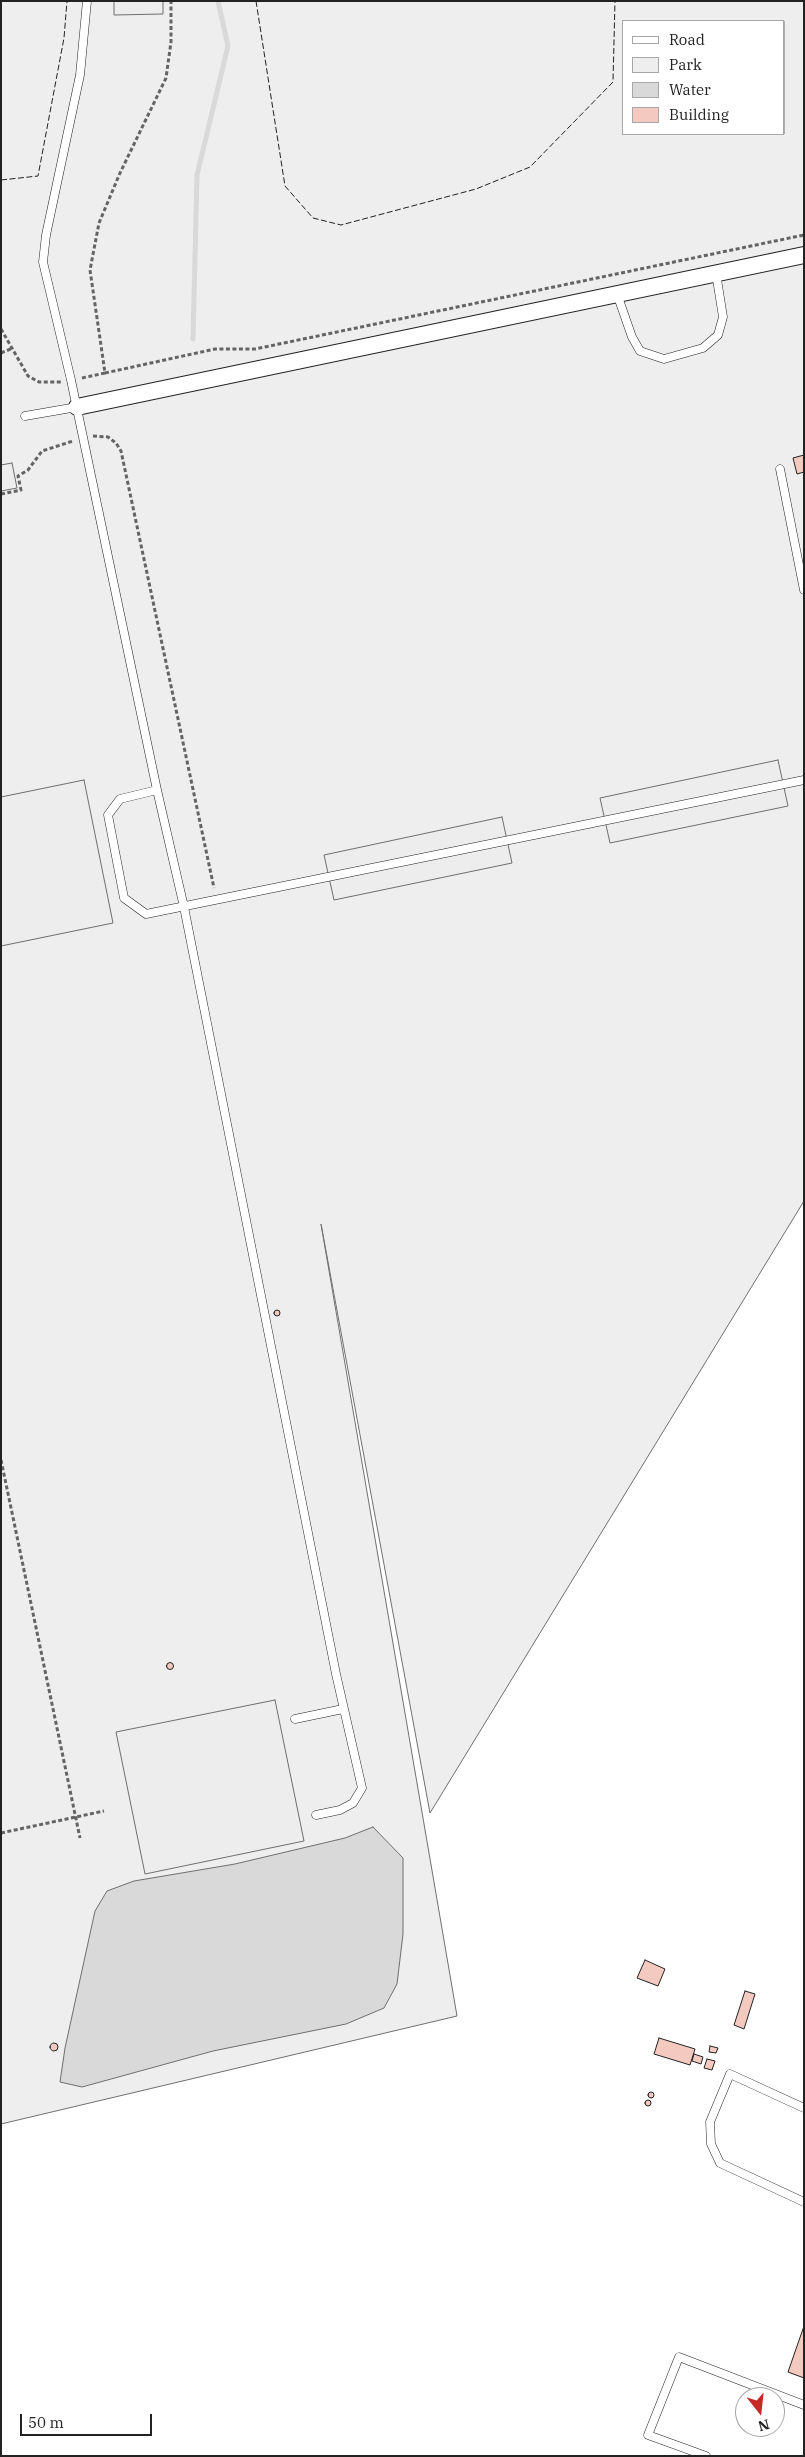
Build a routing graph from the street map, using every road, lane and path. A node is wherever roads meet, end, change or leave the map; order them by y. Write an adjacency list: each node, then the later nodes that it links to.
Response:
1 (87, 1): 11 (lane)
2 (171, 1): 10 (path)
3 (804, 235): 10 (path)
4 (804, 255): 5 (street)
5 (716, 273): 6 (street); 6 (lane)
6 (617, 294): 12 (street)
7 (1, 329): 8 (path)
8 (13, 348): 9 (path); 11 (path)
9 (1, 353)
10 (105, 373): 11 (path)
11 (71, 380): 12 (lane)
12 (77, 407): 13 (lane); 14 (lane)
13 (25, 416)
14 (84, 438): 16 (path); 19 (lane); 20 (path)
15 (780, 469): 17 (lane)
16 (1, 494)
17 (804, 590)
18 (804, 780): 21 (lane)
19 (157, 790): 21 (lane); 21 (lane)
20 (224, 888)
21 (184, 907): 23 (lane)
22 (1, 1460): 27 (path)
23 (343, 1709): 24 (lane); 26 (lane)
24 (296, 1719)
25 (104, 1811): 27 (path)
26 (316, 1815)
27 (76, 1817): 28 (path); 29 (path)
28 (1, 1833)
29 (80, 1838)
30 (804, 2108): 31 (lane)
31 (804, 2202)
32 (804, 2405): 33 (lane)
33 (695, 2454): 34 (lane)
34 (706, 2456)

